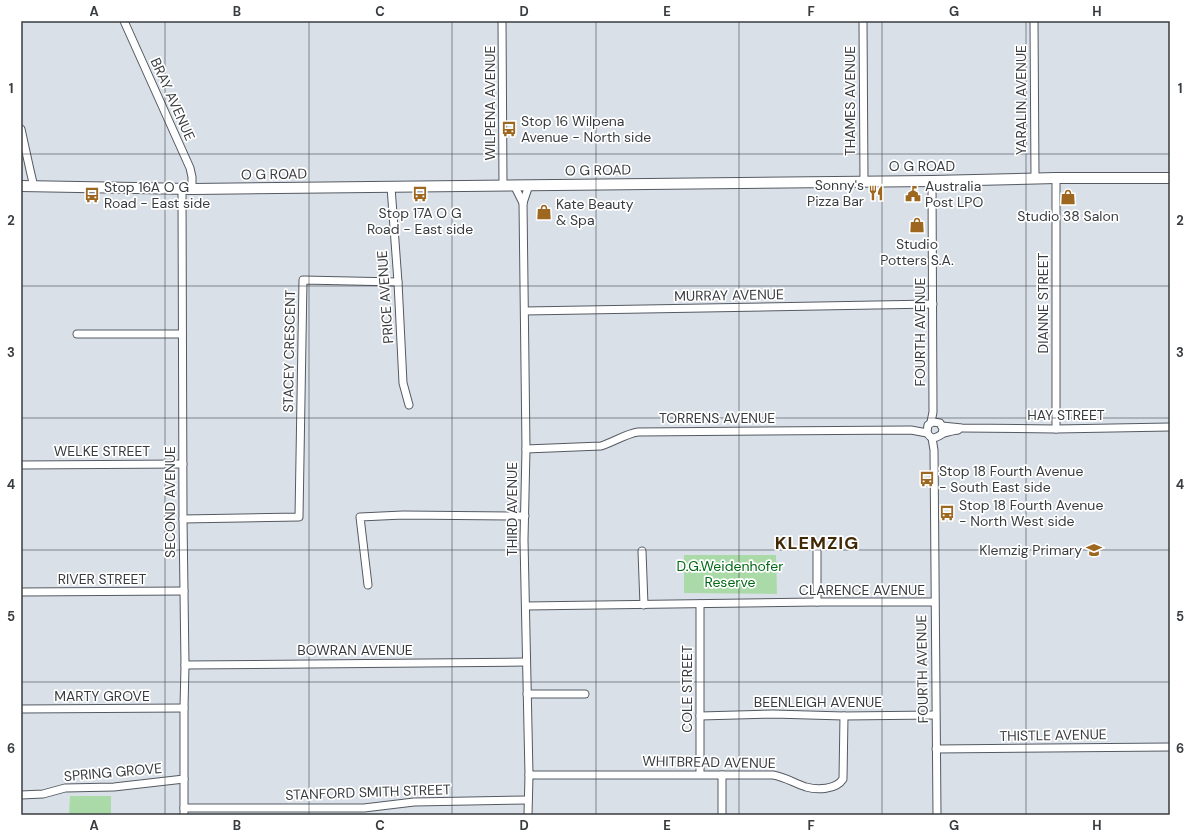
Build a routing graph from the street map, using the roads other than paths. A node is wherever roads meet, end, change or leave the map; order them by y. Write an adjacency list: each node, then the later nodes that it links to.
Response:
1 (124, 21): 17 (street, BRAY AVENUE)
2 (502, 21): 11 (street, WILPENA AVENUE)
3 (863, 21): 9 (street, THAMES AVENUE)
4 (1034, 21): 6 (street, YARALIN AVENUE)
5 (21, 129): 14 (street)
6 (1035, 178): 7 (main road, O G ROAD); 10 (main road, O G ROAD)
7 (1056, 178): 8 (main road, O G ROAD); 26 (street, DIANNE STREET)
8 (1170, 178)
9 (864, 181): 10 (main road, O G ROAD); 13 (main road, O G ROAD)
10 (932, 181): 20 (street, FOURTH AVENUE)
11 (503, 185): 12 (main road, O G ROAD); 15 (main road, O G ROAD)
12 (514, 185): 13 (main road, O G ROAD); 18 (street, THIRD AVENUE)
13 (529, 185): 18 (street, THIRD AVENUE)
14 (26, 187): 16 (main road, O G ROAD)
15 (391, 187): 17 (main road, O G ROAD); 19 (street, PRICE AVENUE)
16 (182, 189): 17 (main road, O G ROAD); 23 (street, SECOND AVENUE)
17 (192, 189)
18 (523, 202): 21 (street, THIRD AVENUE)
19 (398, 282): 24 (street, PRICE AVENUE); 32 (street, STACEY CRESCENT)
20 (933, 304): 21 (street, MURRAY AVENUE); 27 (street, FOURTH AVENUE)
21 (525, 311): 28 (street, THIRD AVENUE)
22 (77, 334): 23 (street)
23 (182, 334): 29 (street, SECOND AVENUE)
24 (409, 405)
25 (1170, 427): 26 (street, HAY STREET)
26 (1056, 429): 27 (street, HAY STREET)
27 (935, 430): 28 (street, TORRENS AVENUE); 39 (street, FOURTH AVENUE)
28 (526, 449): 31 (street, THIRD AVENUE)
29 (183, 464): 30 (street, WELKE STREET); 32 (street, SECOND AVENUE)
30 (21, 465)
31 (525, 516): 35 (street); 42 (street, THIRD AVENUE)
32 (183, 519): 36 (street, SECOND AVENUE)
33 (817, 546): 38 (street)
34 (642, 552): 41 (street)
35 (368, 585)
36 (184, 591): 37 (street, RIVER STREET); 44 (street, SECOND AVENUE)
37 (21, 592)
38 (818, 602): 39 (street, CLARENCE AVENUE); 40 (street, CLARENCE AVENUE)
39 (934, 602): 49 (street, FOURTH AVENUE)
40 (700, 604): 41 (street, CLARENCE AVENUE); 50 (street, COLE STREET)
41 (644, 605): 42 (street, CLARENCE AVENUE)
42 (526, 606): 43 (street, THIRD AVENUE)
43 (526, 662): 44 (street, BOWRAN AVENUE); 45 (street, THIRD AVENUE)
44 (185, 665): 47 (street, SECOND AVENUE)
45 (527, 694): 46 (street); 56 (street, THIRD AVENUE)
46 (585, 694)
47 (184, 708): 48 (street, MARTY GROVE); 57 (street, SECOND AVENUE)
48 (21, 709)
49 (935, 715): 51 (street, BEENLEIGH AVENUE); 53 (street, FOURTH AVENUE)
50 (700, 716): 51 (street, BEENLEIGH AVENUE); 54 (street, COLE STREET)
51 (844, 716): 55 (street, WHITBREAD AVENUE)
52 (1170, 747): 53 (street, THISTLE AVENUE)
53 (936, 749): 63 (street, FOURTH AVENUE)
54 (700, 774): 55 (street, WHITBREAD AVENUE); 56 (street, WHITBREAD AVENUE)
55 (722, 775): 62 (street)
56 (529, 776): 59 (street, THIRD AVENUE)
57 (184, 779): 58 (street, SPRING GROVE); 60 (street, SECOND AVENUE)
58 (21, 795)
59 (528, 800): 60 (street, STANFORD SMITH STREET); 61 (street, THIRD AVENUE)
60 (184, 812)
61 (528, 815)
62 (722, 815)
63 (937, 815)

